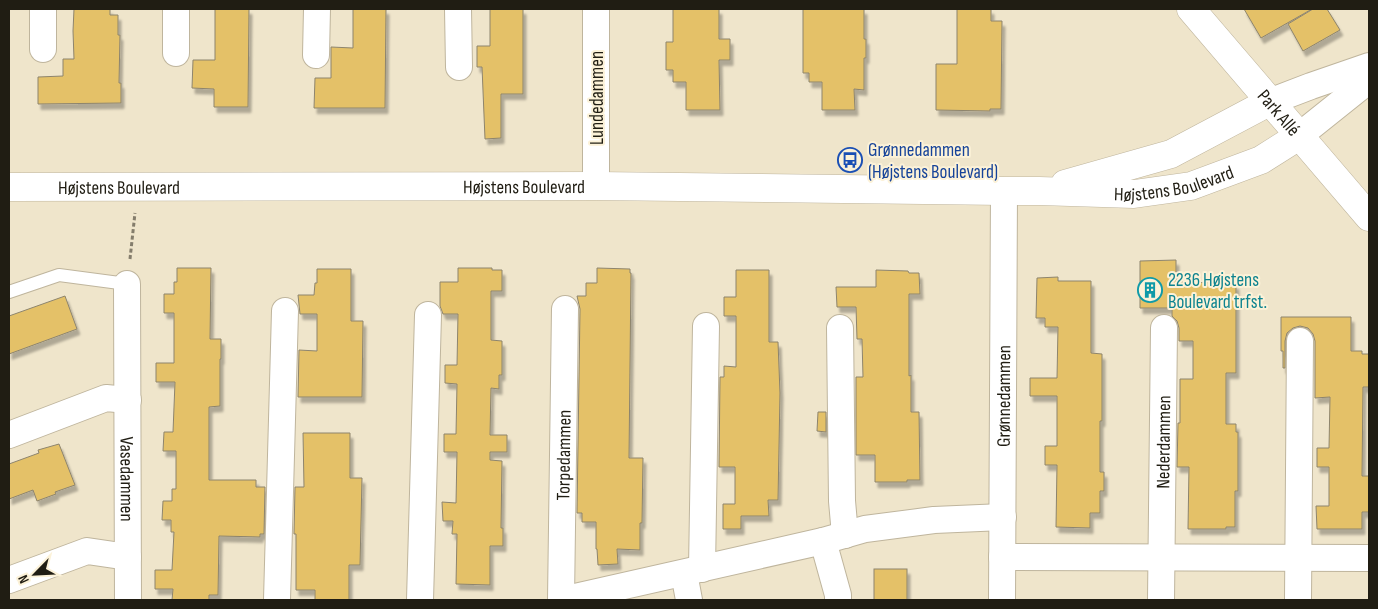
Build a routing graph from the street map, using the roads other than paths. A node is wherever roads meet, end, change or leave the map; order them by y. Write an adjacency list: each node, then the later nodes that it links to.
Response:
1 (43, 9): 7 (street)
2 (176, 9): 8 (street)
3 (317, 9): 9 (street)
4 (458, 9): 11 (street)
5 (596, 9): 15 (street, Lundedammen)
6 (1191, 9): 13 (street, Park Allé)
7 (43, 49)
8 (176, 53)
9 (316, 55)
10 (1369, 66): 13 (street)
11 (459, 67)
12 (1369, 80): 14 (street)
13 (1269, 102): 14 (street, Park Allé); 18 (street, Højstens Boulevard)
14 (1300, 136): 18 (street, Højstens Boulevard); 19 (street, Park Allé)
15 (596, 186): 16 (street, Højstens Boulevard); 17 (street, Højstens Boulevard)
16 (9, 187)
17 (1004, 191): 18 (street, Højstens Boulevard); 31 (street, Grønnedammen)
18 (1039, 191)
19 (1369, 217)
20 (127, 284): 21 (lane); 29 (street, Vasedammen)
21 (9, 292)
22 (565, 309): 43 (street, Torpedammen)
23 (285, 310): 41 (street)
24 (428, 316): 42 (street)
25 (706, 326): 38 (street)
26 (840, 328): 32 (street)
27 (1164, 328): 35 (street, Nederdammen)
28 (1300, 341): 36 (street)
29 (128, 400): 30 (street); 33 (street, Vasedammen)
30 (9, 435)
31 (1003, 517): 32 (street, Torpedammen); 34 (street, Grønnedammen)
32 (834, 538): 38 (street, Torpedammen); 45 (street)
33 (128, 557): 39 (street); 40 (street, Vasedammen)
34 (1002, 557): 35 (street); 46 (street, Grønnedammen)
35 (1162, 558): 36 (street); 47 (street, Nederdammen)
36 (1298, 558): 37 (street); 48 (street)
37 (1369, 558)
38 (693, 571): 43 (street, Torpedammen); 44 (street)
39 (9, 580)
40 (128, 600)
41 (277, 600)
42 (420, 600)
43 (562, 600)
44 (689, 600)
45 (838, 600)
46 (1002, 600)
47 (1161, 600)
48 (1298, 600)

